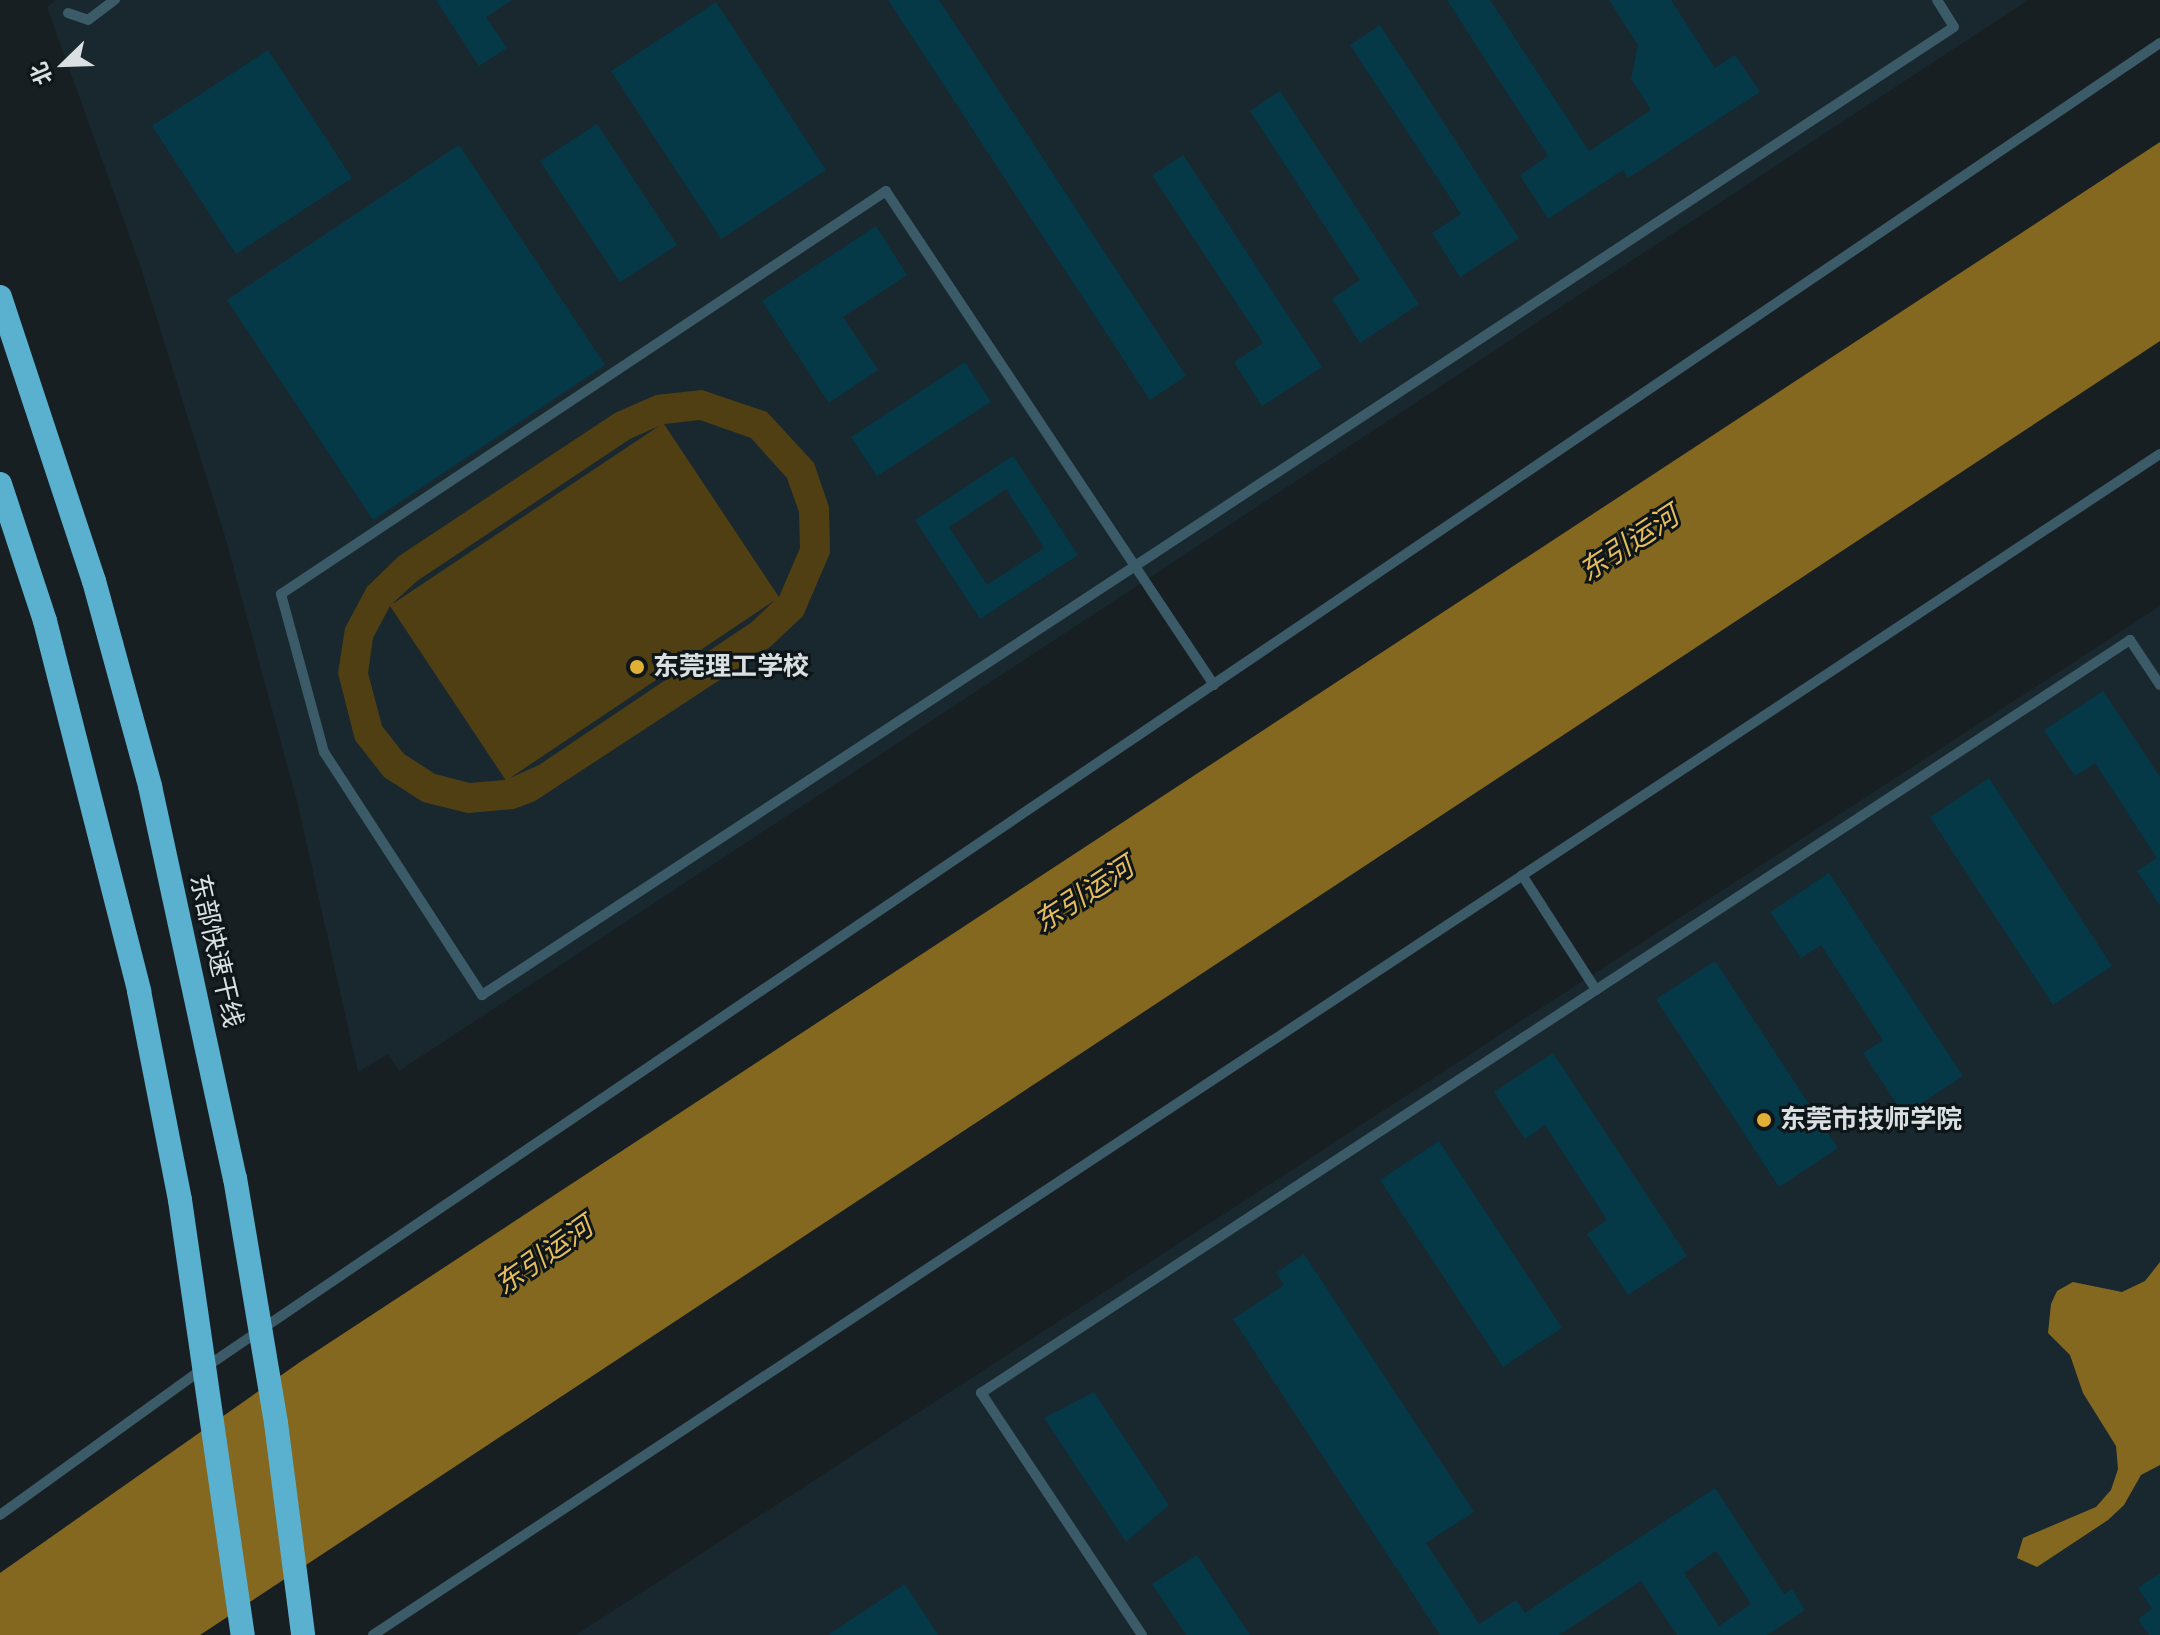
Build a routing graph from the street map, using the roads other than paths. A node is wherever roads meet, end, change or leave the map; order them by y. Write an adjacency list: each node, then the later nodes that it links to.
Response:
1 (115, 0): 3 (lane)
2 (1937, 0): 8 (lane)
3 (68, 13)
4 (2160, 43): 9 (lane)
5 (0, 297): 15 (highway, 东部快速干线, bridge)
6 (2160, 454): 11 (lane)
7 (0, 484): 14 (highway, bridge)
8 (1135, 566): 8 (lane); 9 (lane)
9 (1214, 685): 13 (lane)
10 (2160, 685): 12 (lane)
11 (1522, 875): 12 (lane); 16 (lane)
12 (1596, 990): 17 (lane)
13 (0, 1515)
14 (243, 1635)
15 (303, 1635)
16 (373, 1635)
17 (1142, 1635)

